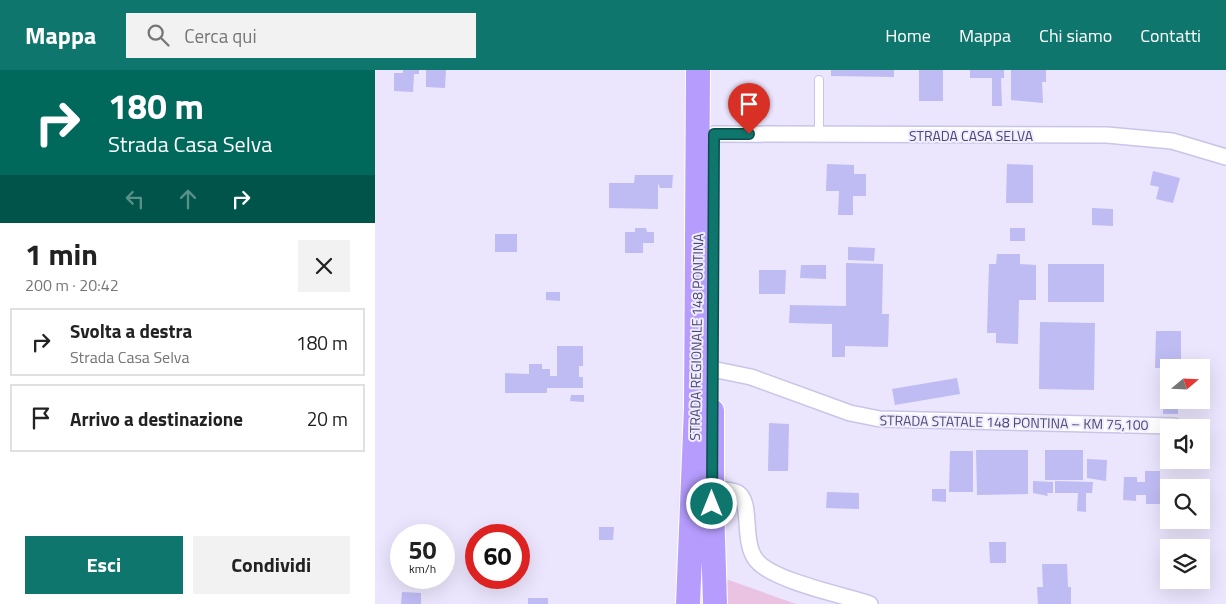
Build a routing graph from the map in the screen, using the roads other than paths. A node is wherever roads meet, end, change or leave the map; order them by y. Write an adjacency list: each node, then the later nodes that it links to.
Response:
1 (698, 70): 10 (main road, STRADA REGIONALE 148 PONTINA)
2 (714, 70): 4 (main road, STRADA REGIONALE 148 PONTINA)
3 (819, 80): 5 (lane)
4 (714, 134): 5 (street, STRADA CASA SELVA); 7 (main road, STRADA REGIONALE 148 PONTINA)
5 (819, 134): 6 (street, STRADA CASA SELVA)
6 (1226, 157)
7 (712, 369): 8 (street, STRADA STATALE 148 PONTINA – KM 75,100); 9 (main road, STRADA REGIONALE 148 PONTINA)
8 (1160, 426)
9 (711, 489): 11 (main road, STRADA REGIONALE 148 PONTINA); 12 (street)
10 (688, 604)
11 (715, 604)
12 (870, 604)

